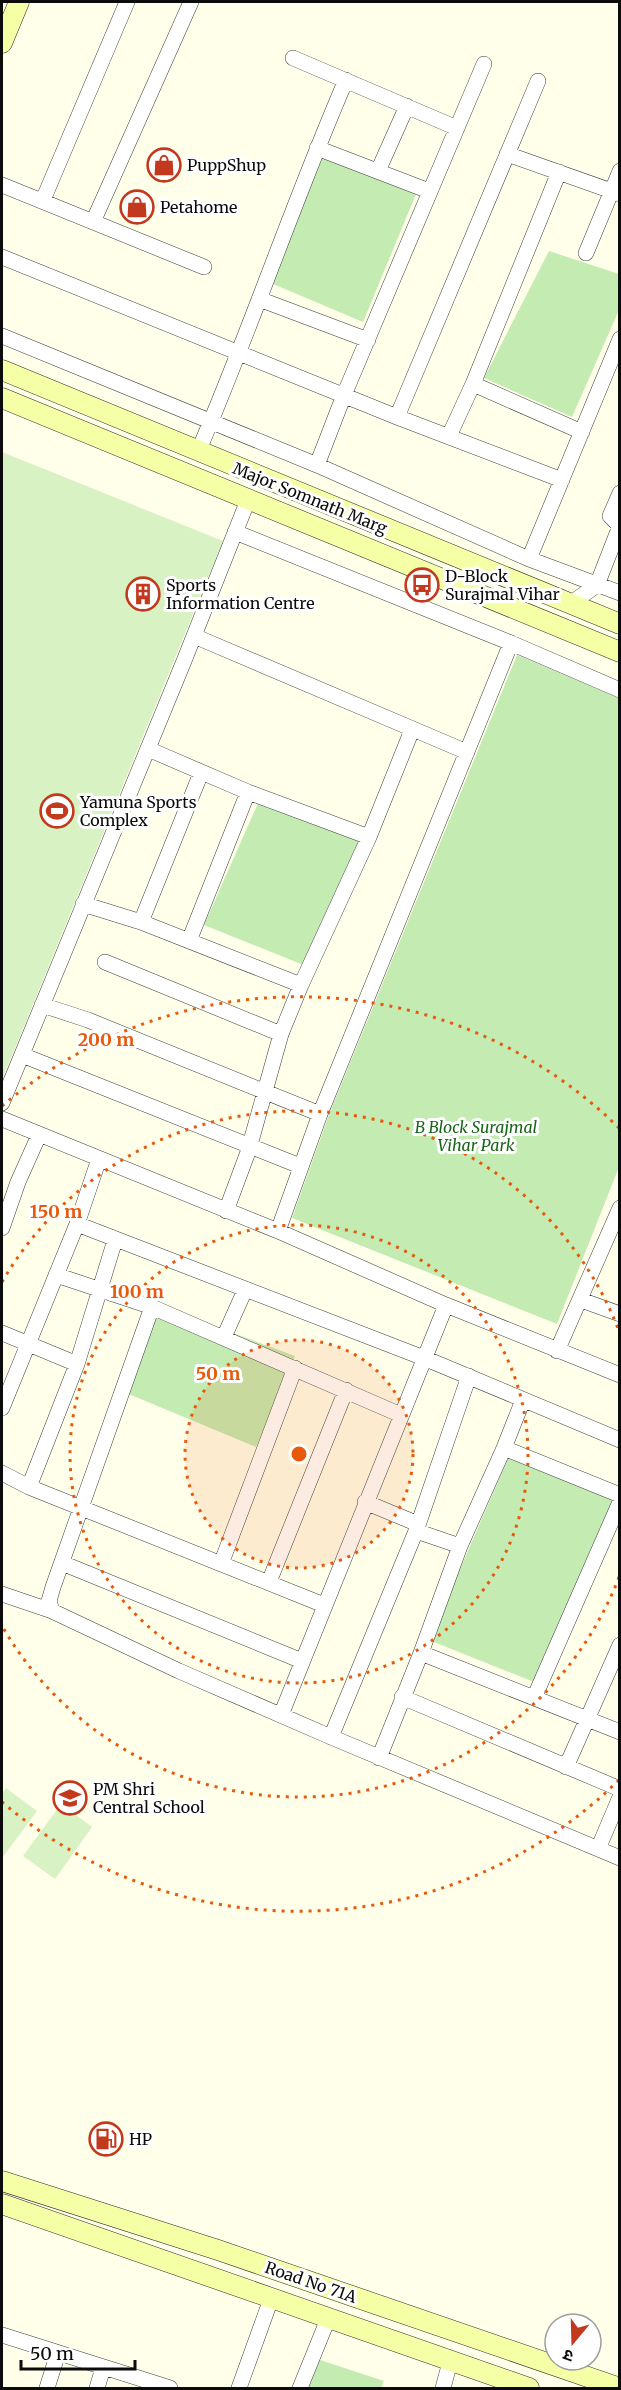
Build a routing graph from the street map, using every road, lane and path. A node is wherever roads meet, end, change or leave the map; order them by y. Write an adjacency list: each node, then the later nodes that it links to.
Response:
1 (19, 2): 4 (main road)
2 (127, 2): 19 (street)
3 (191, 2): 20 (street)
4 (2, 43)
5 (293, 58): 7 (street)
6 (484, 64): 10 (street)
7 (346, 80): 9 (street); 11 (street)
8 (538, 81): 12 (street)
9 (407, 105): 10 (street); 13 (street)
10 (457, 128): 17 (street)
11 (317, 148): 13 (street); 24 (street)
12 (507, 154): 15 (street); 33 (street)
13 (378, 171): 17 (street)
14 (620, 171): 18 (street)
15 (559, 172): 18 (street); 30 (street)
16 (2, 185): 19 (street)
17 (429, 191): 27 (street)
18 (615, 192): 21 (street)
19 (43, 200): 20 (street)
20 (93, 222): 23 (street)
21 (586, 253)
22 (2, 257): 28 (street)
23 (204, 267)
24 (259, 299): 27 (street); 28 (street)
25 (2, 336): 34 (street)
26 (620, 339): 35 (street)
27 (368, 340): 31 (street)
28 (239, 353): 31 (street); 34 (street)
29 (2, 370): 37 (main road, Major Somnath Marg)
30 (473, 384): 35 (street); 36 (street)
31 (344, 395): 33 (street); 40 (street)
32 (2, 398): 39 (main road, Major Somnath Marg)
33 (397, 417): 36 (street)
34 (211, 422): 38 (street); 40 (street)
35 (582, 432): 41 (street)
36 (449, 436): 41 (street)
37 (162, 437): 38 (main road, Major Somnath Marg); 39 (main road)
38 (198, 452): 49 (main road, Major Somnath Marg)
39 (153, 461): 43 (main road, Major Somnath Marg)
40 (317, 465): 46 (street)
41 (562, 480): 46 (street)
42 (620, 493): 44 (street)
43 (248, 500): 45 (street); 53 (main road, Major Somnath Marg)
44 (620, 526): 47 (street)
45 (235, 532): 51 (street); 52 (street)
46 (528, 559): 47 (street)
47 (597, 585): 48 (street); 49 (street)
48 (620, 593)
49 (570, 604): 50 (main road, Major Somnath Marg)
50 (620, 624)
51 (194, 636): 55 (street); 56 (street)
52 (511, 643): 54 (street); 57 (street)
53 (620, 652)
54 (620, 690)
55 (412, 730): 57 (street); 60 (street)
56 (148, 749): 58 (street); 61 (street)
57 (467, 752): 71 (street)
58 (201, 773): 59 (street); 62 (street)
59 (248, 792): 60 (street); 63 (street)
60 (369, 837): 65 (street)
61 (83, 904): 62 (street); 66 (street)
62 (141, 922): 63 (street)
63 (189, 941): 65 (street)
64 (105, 962): 67 (street)
65 (301, 985): 67 (street)
66 (42, 1005): 68 (street); 69 (street)
67 (281, 1034): 69 (street)
68 (22, 1054): 70 (street); 74 (street)
69 (264, 1092): 71 (street); 74 (street)
70 (2, 1103)
71 (320, 1114): 76 (street)
72 (2, 1119): 73 (street)
73 (39, 1135): 75 (street); 80 (street)
74 (250, 1146): 76 (street); 78 (street)
75 (99, 1159): 78 (street); 79 (street)
76 (300, 1166): 81 (street)
77 (620, 1208): 83 (street)
78 (226, 1211): 81 (street)
79 (77, 1224): 82 (street); 84 (street)
80 (2, 1228)
81 (278, 1231): 88 (street)
82 (115, 1239): 85 (street); 86 (street)
83 (613, 1246): 87 (street)
84 (56, 1275): 86 (street); 93 (street)
85 (245, 1290): 92 (street); 95 (street)
86 (101, 1291): 89 (street); 96 (street)
87 (580, 1300): 90 (street); 94 (street)
88 (446, 1305): 94 (street); 95 (street)
89 (152, 1307): 92 (street); 111 (street)
90 (620, 1314)
91 (2, 1333): 93 (street)
92 (224, 1337): 97 (street)
93 (27, 1344): 96 (street); 102 (street)
94 (557, 1351): 98 (street)
95 (424, 1358): 99 (street); 103 (street)
96 (77, 1364): 107 (street)
97 (296, 1368): 100 (street); 115 (street)
98 (620, 1375)
99 (470, 1376): 101 (street); 112 (street)
100 (346, 1390): 103 (street); 116 (street)
101 (523, 1400): 104 (street); 105 (street)
102 (2, 1408)
103 (400, 1415): 109 (street)
104 (620, 1440)
105 (504, 1448): 108 (street); 113 (street)
106 (2, 1473): 107 (street)
107 (29, 1487): 111 (street)
108 (620, 1495)
109 (365, 1502): 112 (street); 118 (street)
110 (620, 1502): 124 (street)
111 (80, 1506): 114 (street); 115 (street)
112 (417, 1528): 113 (street); 128 (street)
113 (460, 1546): 121 (street)
114 (62, 1563): 119 (street); 122 (street)
115 (221, 1564): 116 (street)
116 (269, 1582): 118 (street)
117 (2, 1594): 119 (street)
118 (324, 1605): 122 (street)
119 (52, 1611): 125 (street)
120 (620, 1645): 126 (street)
121 (421, 1653): 123 (street); 124 (street)
122 (302, 1661): 125 (street)
123 (402, 1697): 129 (street); 130 (street)
124 (534, 1698): 126 (street)
125 (281, 1715): 128 (street)
126 (588, 1720): 127 (street); 130 (street)
127 (620, 1732)
128 (331, 1737): 129 (street)
129 (379, 1758): 133 (street)
130 (566, 1767): 131 (street)
131 (620, 1789)
132 (620, 1797): 133 (street)
133 (598, 1849): 134 (street)
134 (620, 1858)
135 (2, 2181): 150 (main road, Road No 71A)
136 (2, 2204): 137 (main road, Road No 71A)
137 (271, 2299): 138 (main road, Road No 71A); 146 (street)
138 (328, 2319): 141 (main road, Road No 71A); 147 (street)
139 (2, 2335): 140 (street)
140 (58, 2353): 142 (street); 143 (street)
141 (450, 2362): 148 (street); 149 (main road, Road No 71A)
142 (103, 2368): 144 (street); 145 (street)
143 (47, 2388)
144 (97, 2388)
145 (170, 2388)
146 (239, 2388)
147 (300, 2388)
148 (443, 2388)
149 (529, 2388)
150 (620, 2388)

